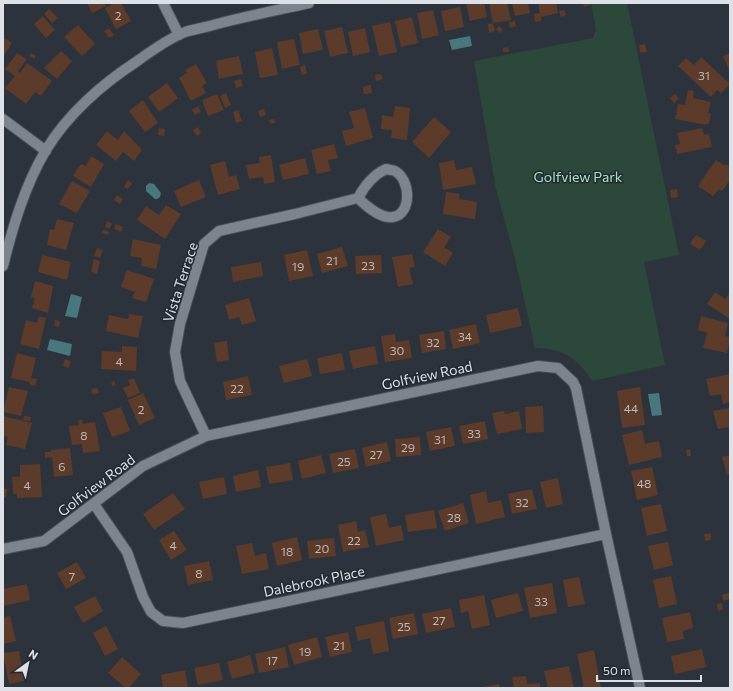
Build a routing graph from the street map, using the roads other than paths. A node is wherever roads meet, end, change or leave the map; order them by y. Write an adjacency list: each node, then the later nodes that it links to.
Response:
1 (163, 3): 3 (street)
2 (309, 3): 3 (street)
3 (179, 35): 5 (street)
4 (3, 119): 5 (street)
5 (46, 151): 7 (street)
6 (358, 198): 6 (street); 8 (street, Vista Terrace)
7 (3, 266)
8 (206, 436): 9 (street, Golfview Road); 10 (street, Golfview Road)
9 (94, 504): 10 (street, Dalebrook Place); 11 (street, Golfview Road)
10 (606, 534): 12 (street, Golfview Road)
11 (3, 549)
12 (640, 688)

